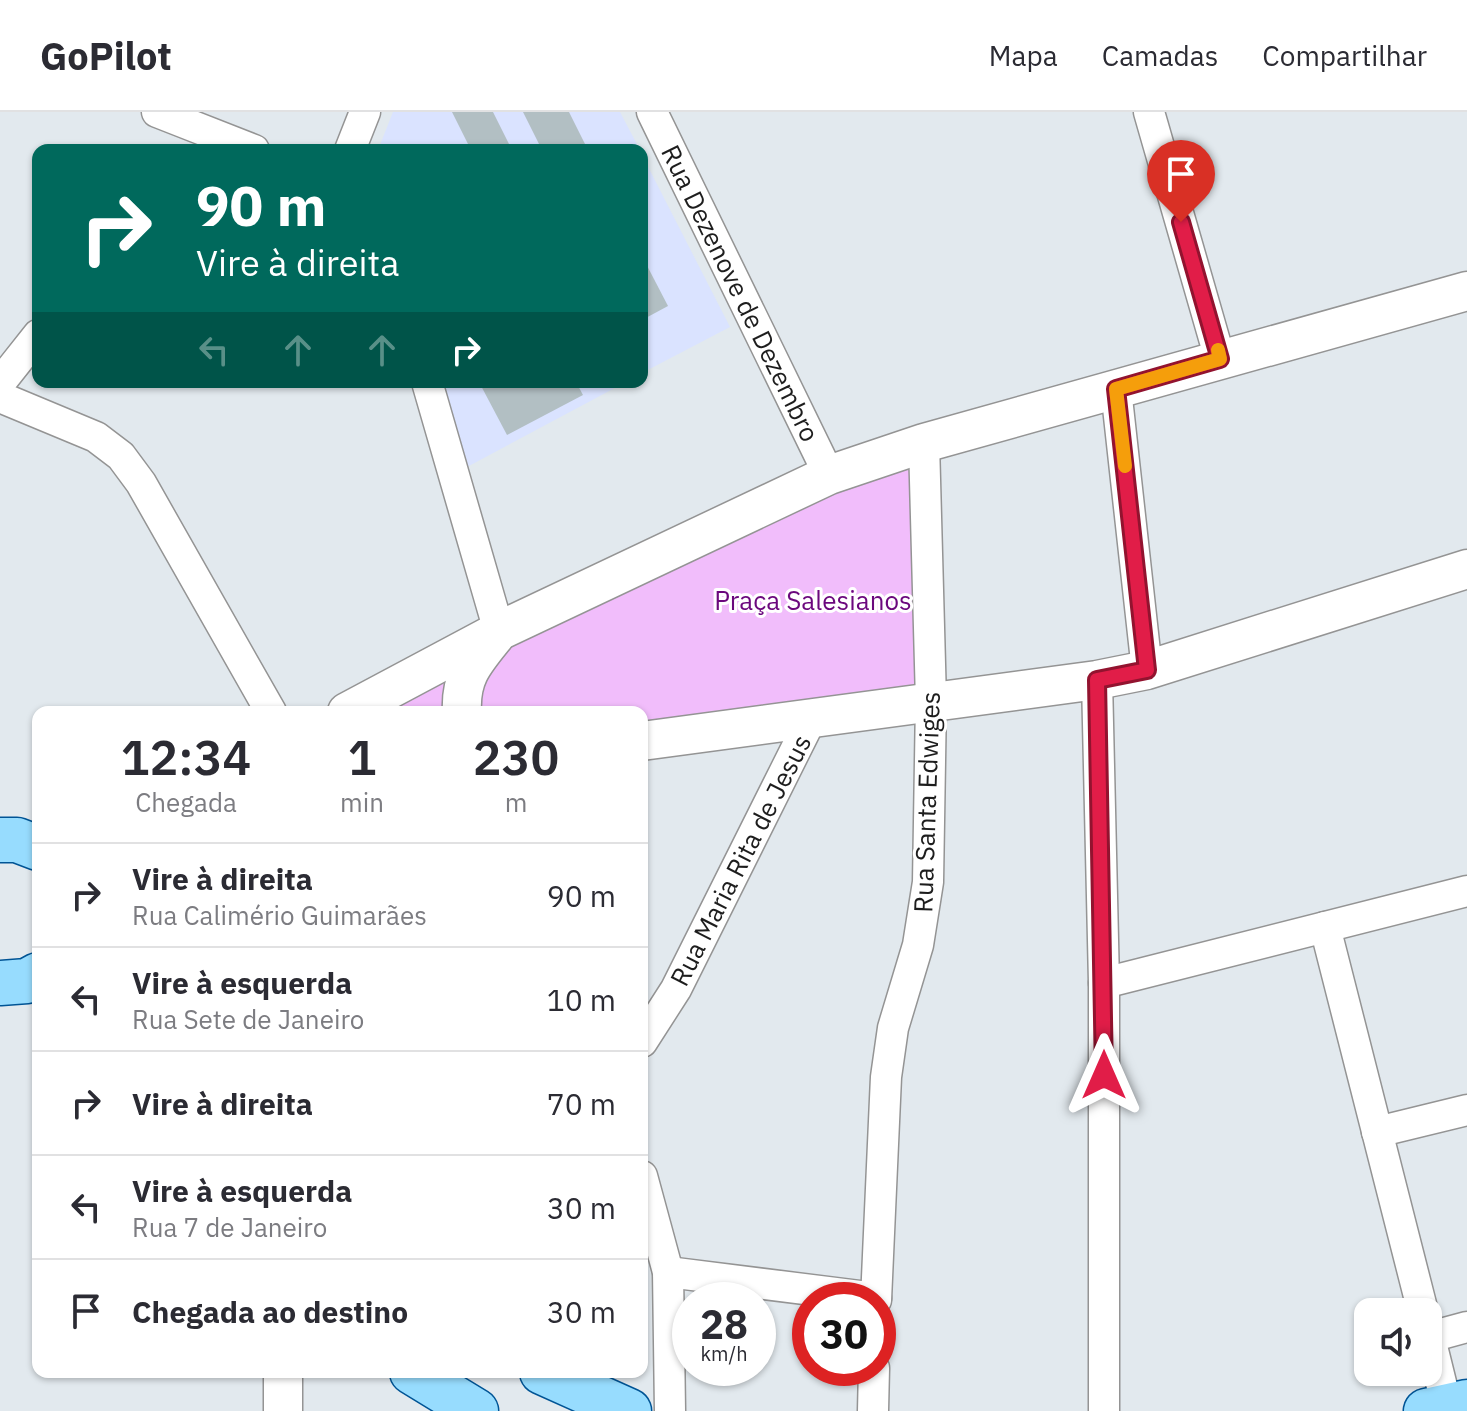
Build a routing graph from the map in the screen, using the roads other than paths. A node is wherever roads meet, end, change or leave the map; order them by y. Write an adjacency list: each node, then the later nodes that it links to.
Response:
1 (157, 112): 5 (street)
2 (365, 112): 7 (street)
3 (652, 112): 16 (street, Rua Dezenove de Dezembro)
4 (1149, 112): 10 (street)
5 (194, 140): 6 (street)
6 (218, 144)
7 (352, 144)
8 (1467, 291): 10 (street)
9 (32, 343): 11 (street)
10 (1220, 359): 13 (street)
11 (0, 383)
12 (429, 388): 18 (street)
13 (1116, 389): 15 (street); 19 (street)
14 (0, 397): 22 (street)
15 (924, 443): 16 (street); 21 (street, Rua Santa Edwiges)
16 (829, 475): 18 (street)
17 (1467, 569): 19 (street)
18 (499, 631): 23 (street); 24 (street)
19 (1147, 670): 20 (street)
20 (1097, 680): 21 (street); 31 (street)
21 (931, 701): 25 (street); 37 (street, Rua Santa Edwiges)
22 (268, 706)
23 (358, 706)
24 (462, 706)
25 (812, 717): 26 (street); 32 (street, Rua Maria Rita de Jesus)
26 (648, 740)
27 (0, 840): 28 (main road)
28 (32, 846)
29 (1467, 891): 30 (street)
30 (1325, 927): 31 (street); 34 (street)
31 (1104, 983): 53 (street)
32 (648, 1033)
33 (1467, 1110): 34 (street)
34 (1377, 1132): 39 (street)
35 (648, 1198): 36 (street)
36 (668, 1272): 38 (street); 51 (street)
37 (877, 1282)
38 (792, 1288)
39 (1420, 1298)
40 (1442, 1326): 41 (street)
41 (1467, 1327)
42 (283, 1378): 48 (street)
43 (422, 1378): 49 (main road)
44 (555, 1378): 50 (main road)
45 (874, 1386): 52 (street)
46 (1442, 1386): 47 (street)
47 (1447, 1407)
48 (283, 1411)
49 (476, 1411)
50 (629, 1411)
51 (670, 1411)
52 (873, 1411)
53 (1104, 1411)

